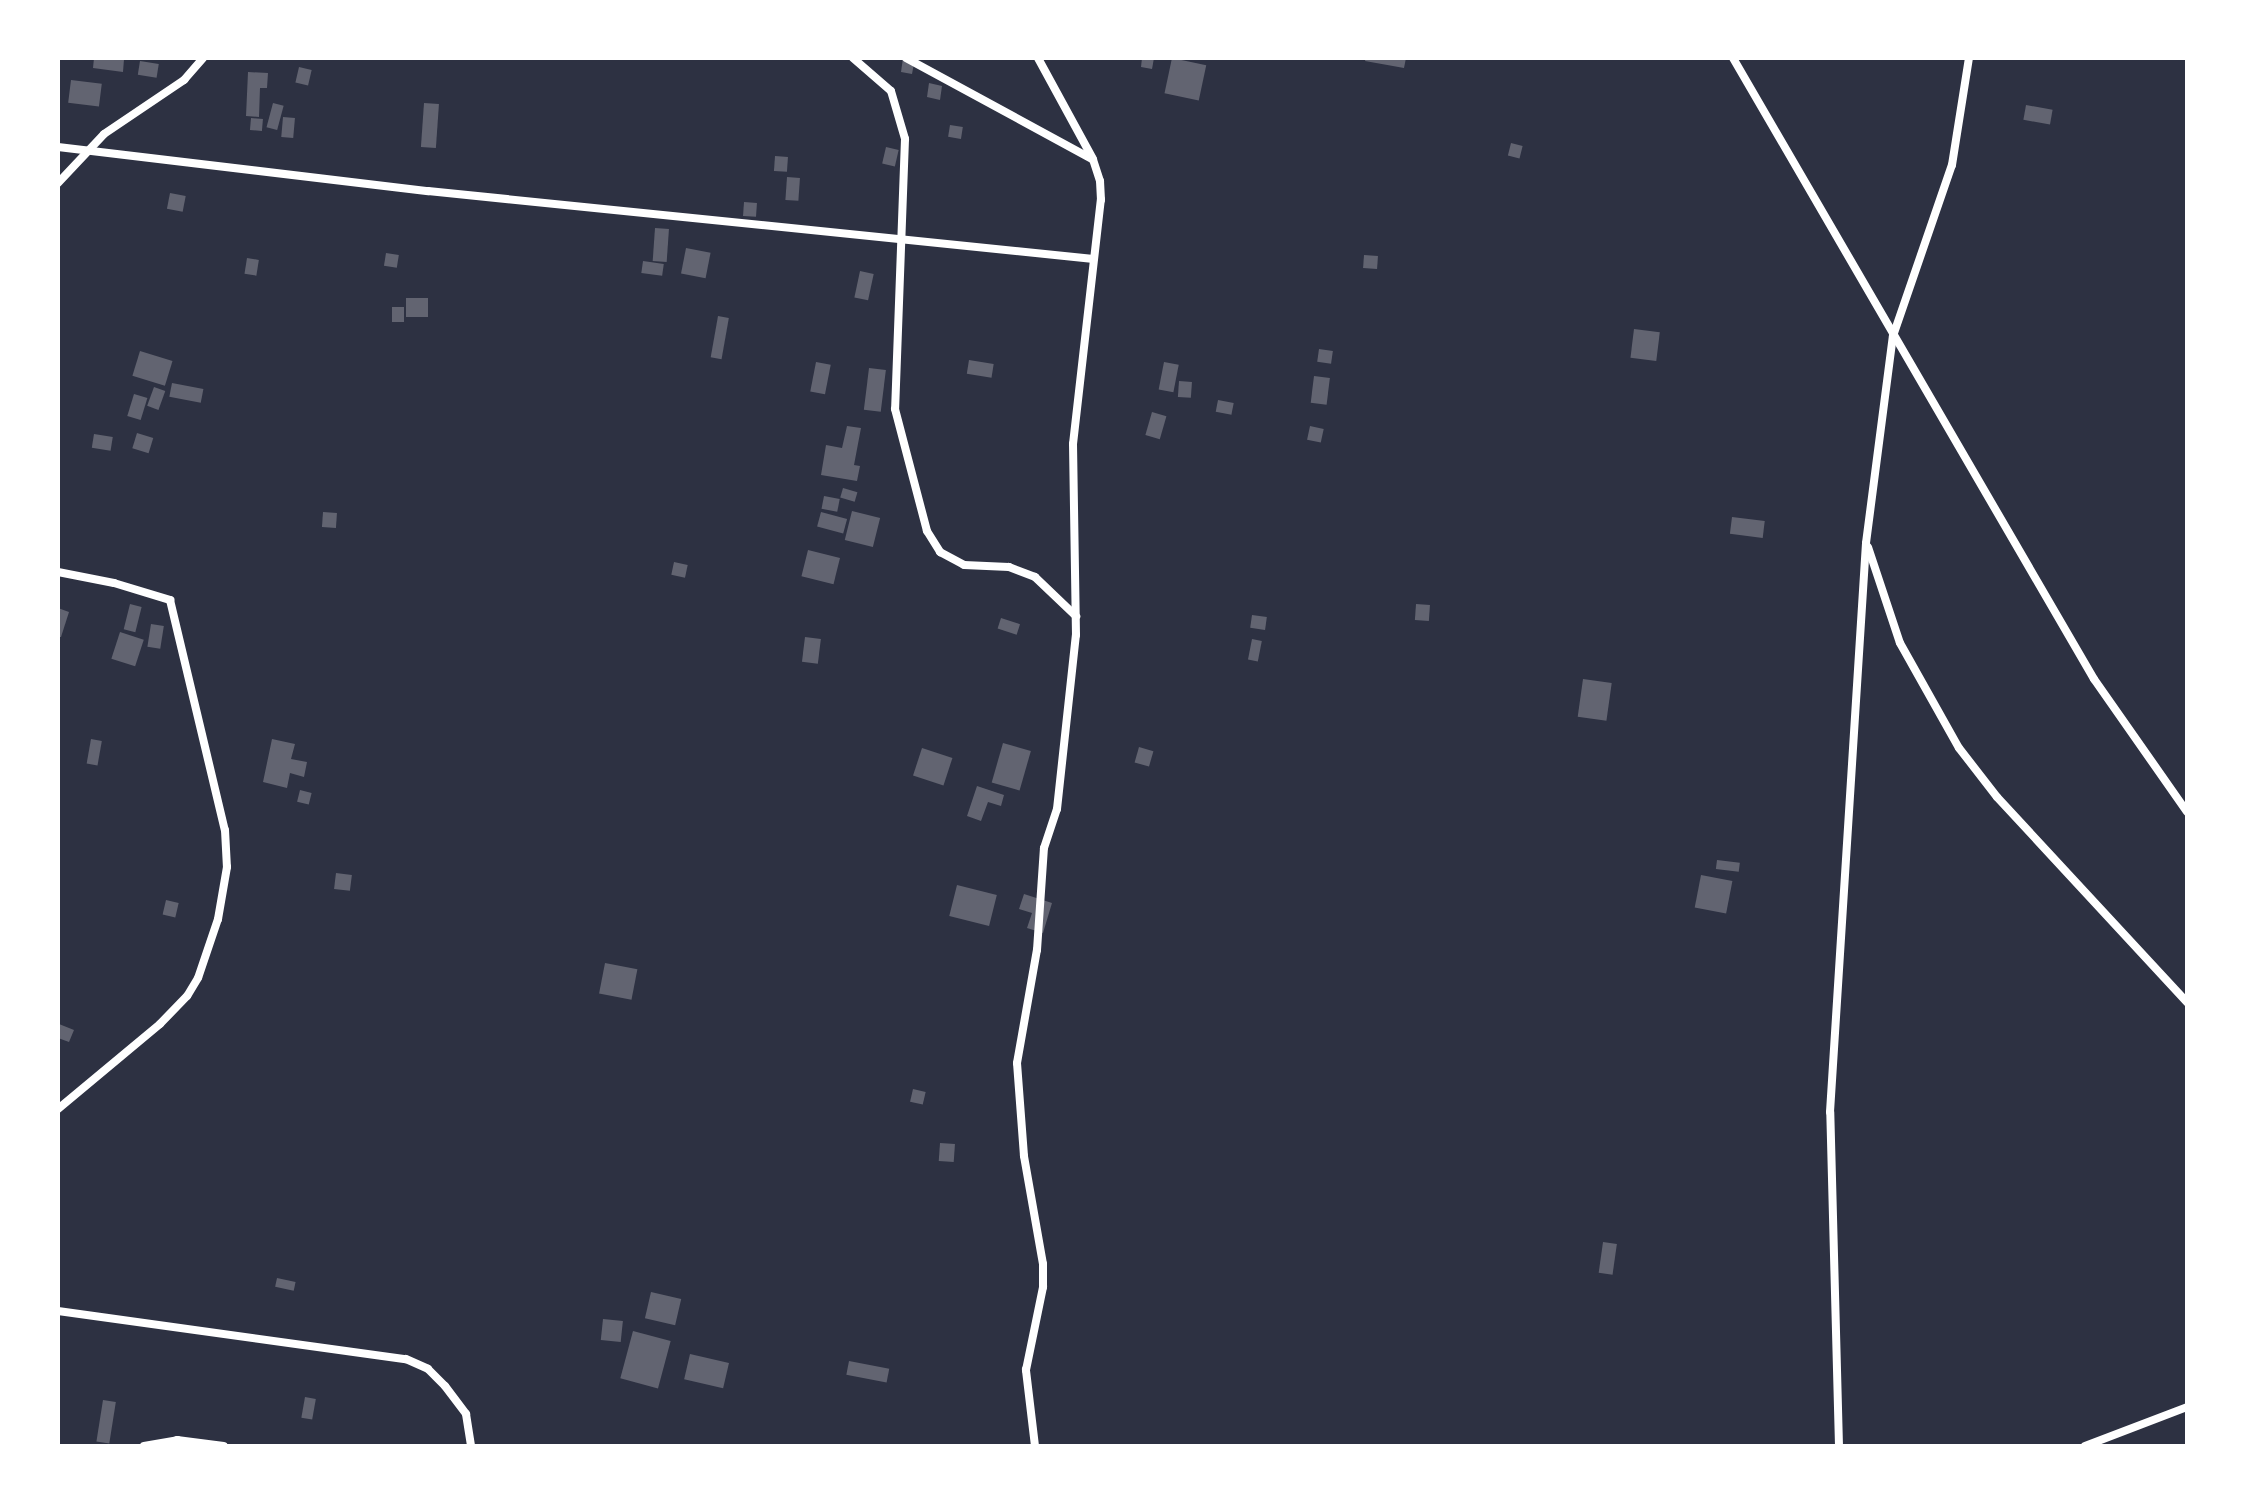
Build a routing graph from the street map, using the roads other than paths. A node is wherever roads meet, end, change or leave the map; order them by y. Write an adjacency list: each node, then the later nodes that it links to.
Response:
1 (203, 58): 8 (street)
2 (853, 58): 11 (street)
3 (906, 58): 9 (street)
4 (1038, 58): 9 (street)
5 (1733, 58): 13 (street)
6 (1969, 58): 13 (street)
7 (58, 147): 8 (street)
8 (85, 151): 10 (street); 11 (street)
9 (1093, 159): 12 (street)
10 (58, 183)
11 (902, 242): 12 (street); 16 (street)
12 (1094, 259): 16 (street)
13 (1893, 336): 14 (street); 17 (street)
14 (1866, 543): 18 (street); 26 (street)
15 (58, 572): 19 (street)
16 (1076, 617): 25 (street)
17 (2187, 812)
18 (2187, 1002)
19 (58, 1109)
20 (58, 1311): 24 (street)
21 (2187, 1407): 27 (street)
22 (144, 1446): 23 (street)
23 (224, 1446)
24 (471, 1446)
25 (1035, 1446)
26 (1839, 1446)
27 (2085, 1446)

